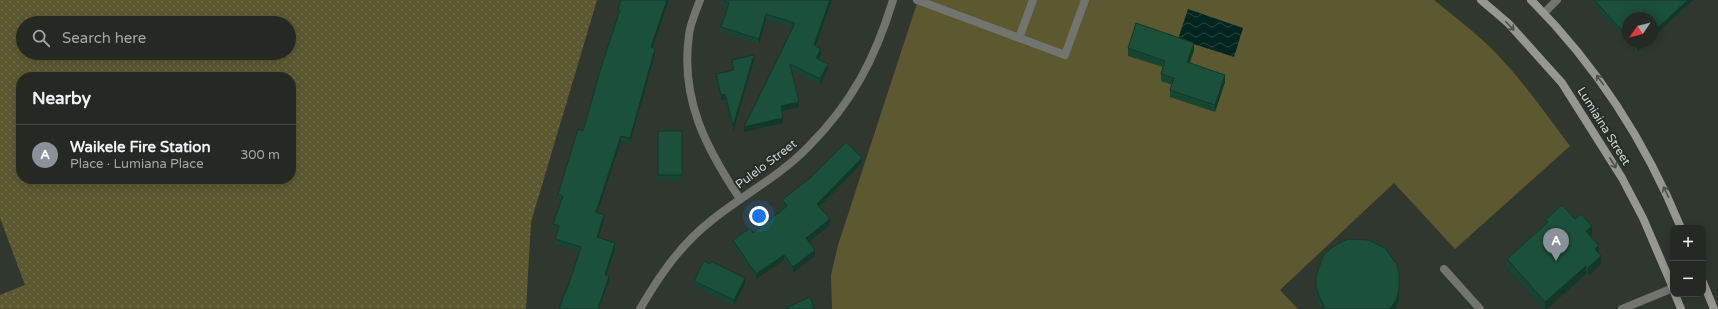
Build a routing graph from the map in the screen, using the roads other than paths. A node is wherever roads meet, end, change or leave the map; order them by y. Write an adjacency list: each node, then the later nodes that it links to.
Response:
1 (700, 0): 11 (street)
2 (893, 0): 11 (street, Pulelo Street)
3 (917, 0): 10 (street)
4 (1032, 0): 10 (street)
5 (1085, 0): 10 (street)
6 (1481, 0): 14 (main road, Lumiaina Street, one-way to 14)
7 (1531, 0): 9 (main road, Lumiaina Street)
8 (1557, 0): 9 (street)
9 (1544, 13): 12 (main road, Lumiaina Street, one-way to 9)
10 (1019, 38)
11 (740, 199): 18 (street, Pulelo Street)
12 (1680, 225)
13 (1444, 269): 19 (street)
14 (1670, 281)
15 (1670, 289): 20 (street)
16 (1706, 289): 22 (main road)
17 (1676, 297): 21 (main road)
18 (640, 309)
19 (1480, 309)
20 (1622, 309)
21 (1681, 309)
22 (1714, 309)

